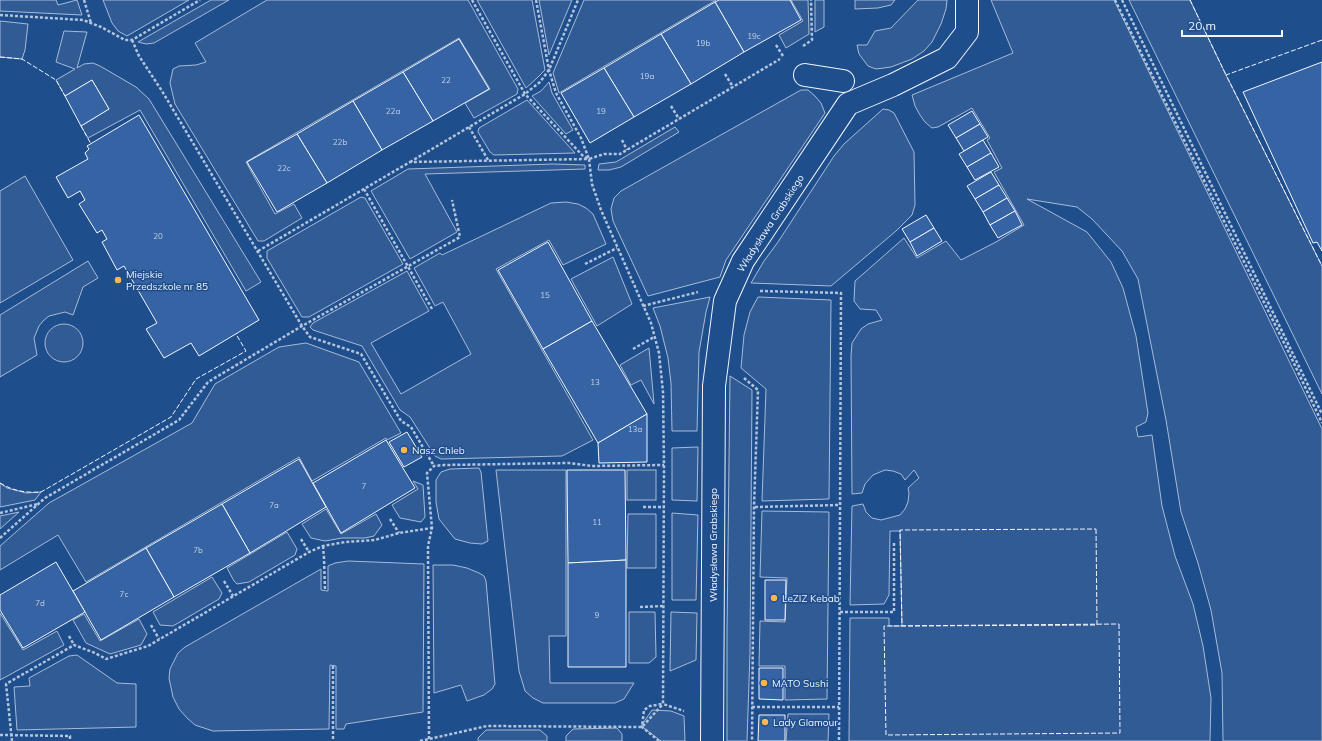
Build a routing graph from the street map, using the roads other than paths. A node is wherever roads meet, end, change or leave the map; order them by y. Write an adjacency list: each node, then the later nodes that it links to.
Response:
1 (967, 0): 4 (street, Władysława Grabskiego)
2 (805, 75): 3 (street)
3 (843, 81)
4 (712, 741)

